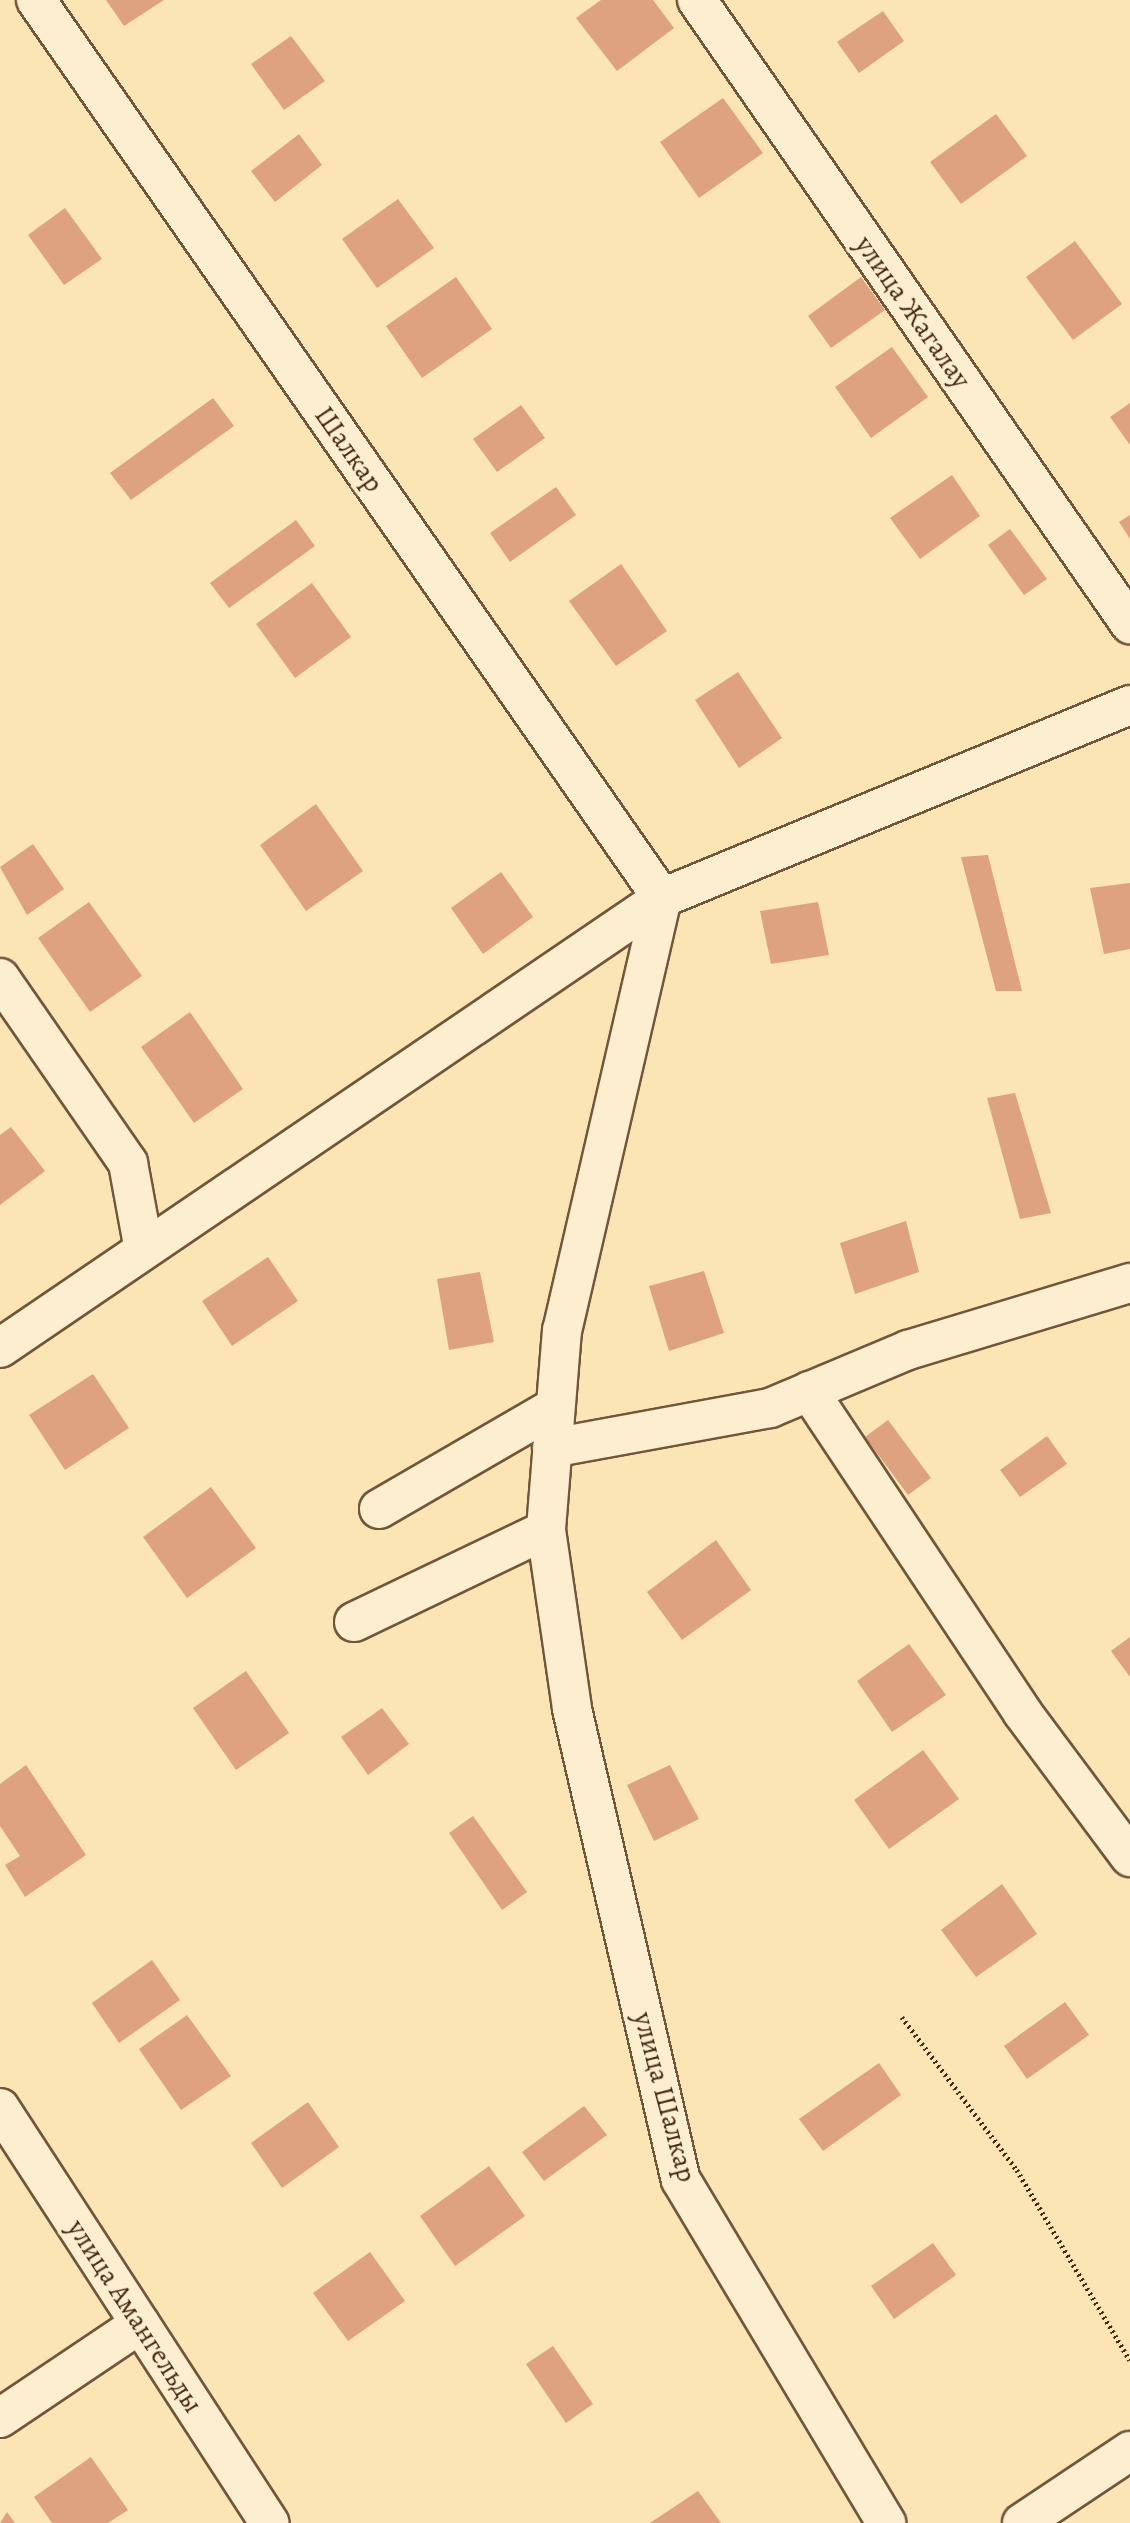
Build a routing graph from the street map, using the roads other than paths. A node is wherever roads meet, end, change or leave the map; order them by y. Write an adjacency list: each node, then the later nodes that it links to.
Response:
1 (36, 0): 5 (street, Шалкар)
2 (697, 0): 3 (street, улица Жагалау)
3 (1130, 624)
4 (1130, 705): 5 (street)
5 (662, 898): 7 (street); 11 (street, улица Шалкар)
6 (0, 978): 7 (street)
7 (144, 1250): 9 (street)
8 (1130, 1283): 10 (street)
9 (0, 1348)
10 (808, 1391): 12 (street); 16 (street)
11 (555, 1407): 12 (street, улица Шалкар); 13 (street)
12 (552, 1448): 14 (street, улица Шалкар)
13 (379, 1509)
14 (546, 1530): 15 (street); 22 (street, улица Шалкар)
15 (354, 1622)
16 (1130, 1857)
17 (0, 2108): 18 (street, улица Амангельды)
18 (140, 2324): 19 (street); 21 (street, улица Амангельды)
19 (0, 2417)
20 (1130, 2451): 23 (street)
21 (270, 2523)
22 (886, 2523)
23 (1022, 2523)

